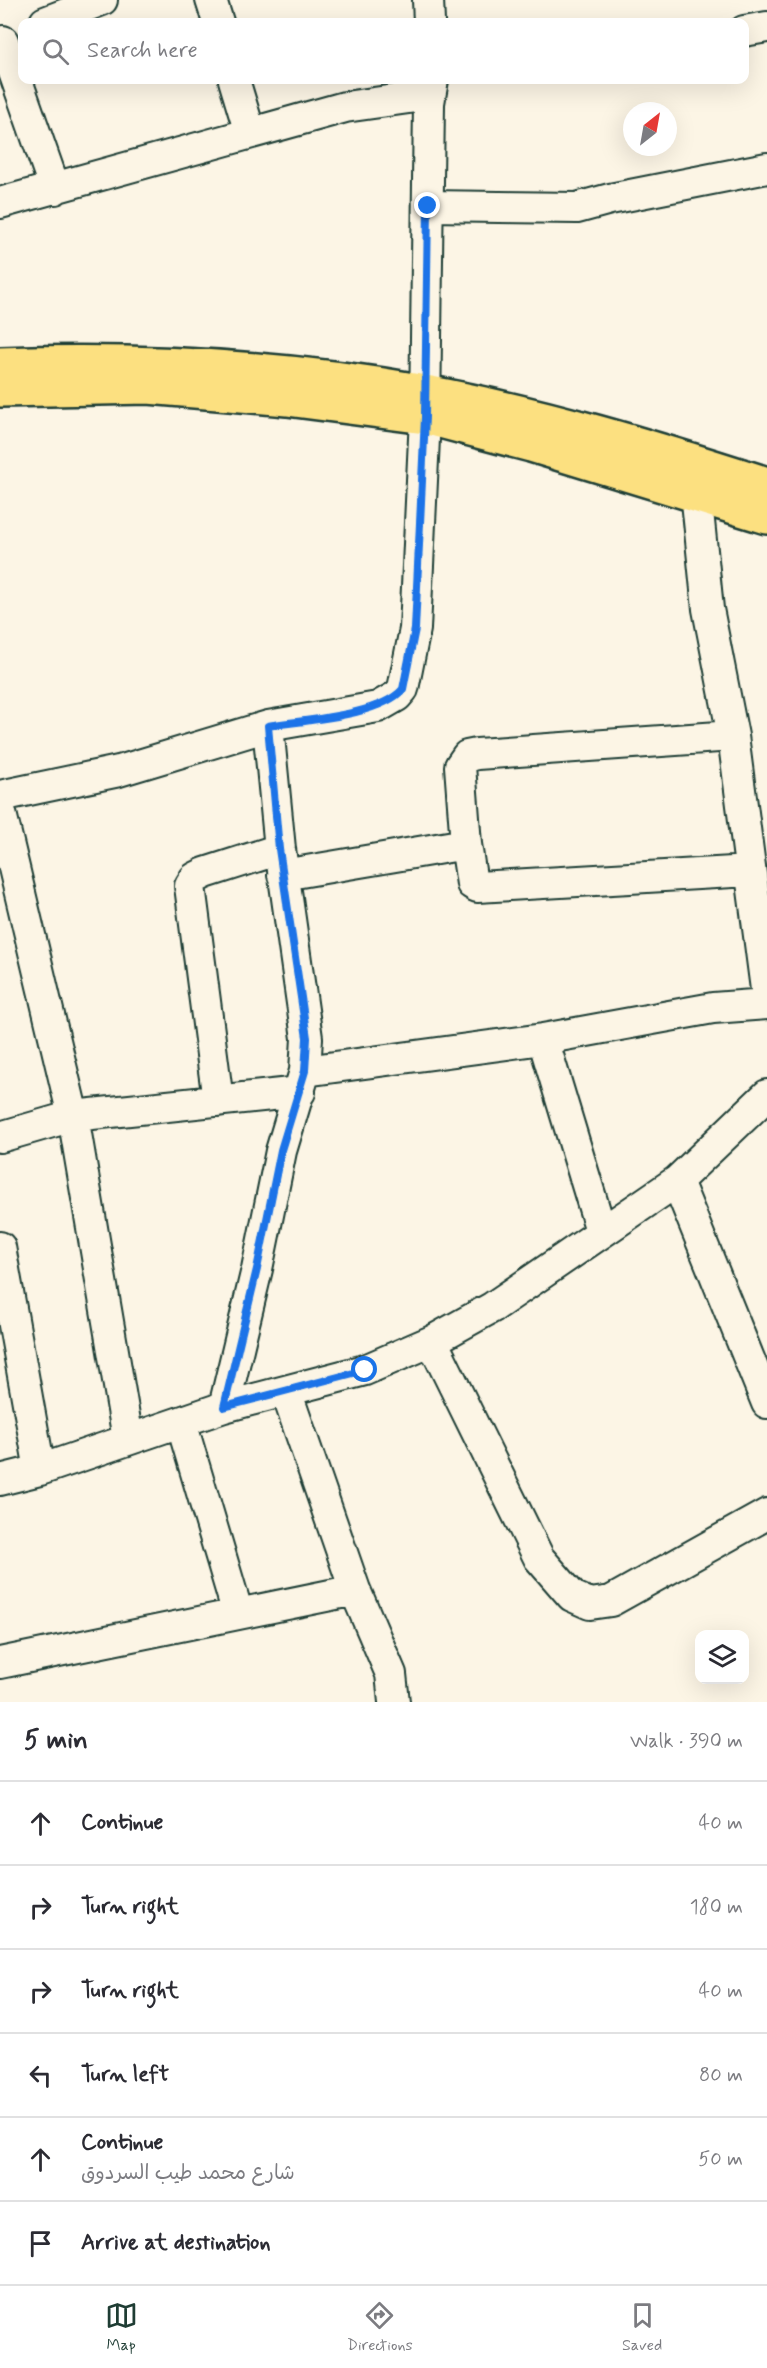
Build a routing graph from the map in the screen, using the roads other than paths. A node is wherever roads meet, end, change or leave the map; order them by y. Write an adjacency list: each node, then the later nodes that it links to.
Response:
1 (102, 0): 4 (street)
2 (211, 0): 5 (street)
3 (428, 0): 6 (street)
4 (51, 13)
5 (217, 18)
6 (429, 18)
7 (767, 27): 8 (street)
8 (749, 30)
9 (8, 38): 10 (street)
10 (18, 69)
11 (23, 84): 16 (street)
12 (235, 84): 14 (street)
13 (438, 84): 14 (street); 18 (street)
14 (250, 133): 16 (street)
15 (767, 168): 18 (street)
16 (56, 189): 17 (street)
17 (0, 204)
18 (428, 206): 21 (street)
19 (0, 364): 21 (highway)
20 (0, 390): 21 (highway)
21 (425, 405): 22 (highway); 24 (highway); 26 (street)
22 (691, 460): 23 (highway); 24 (street)
23 (767, 484)
24 (698, 495): 25 (highway); 27 (street)
25 (767, 517)
26 (268, 726): 28 (street); 31 (street)
27 (733, 736): 30 (street); 32 (street)
28 (0, 796)
29 (0, 809): 39 (street)
30 (466, 844): 31 (street); 32 (street)
31 (281, 862): 36 (street); 38 (street)
32 (750, 871): 33 (street)
33 (767, 997)
34 (767, 1004): 35 (street)
35 (543, 1039): 36 (street); 42 (street)
36 (303, 1081): 38 (street); 47 (street)
37 (767, 1095): 41 (street)
38 (218, 1101): 39 (street)
39 (73, 1116): 40 (street); 49 (street)
40 (0, 1137)
41 (678, 1181): 42 (street); 46 (street)
42 (601, 1231): 44 (street)
43 (0, 1247): 50 (street)
44 (432, 1341): 45 (street); 52 (street)
45 (286, 1391): 47 (street); 53 (street)
46 (767, 1403)
47 (224, 1407): 48 (street)
48 (181, 1422): 49 (street); 54 (street)
49 (128, 1439): 50 (street)
50 (40, 1470): 51 (street)
51 (0, 1480)
52 (767, 1514)
53 (355, 1590): 54 (street); 56 (street)
54 (238, 1614): 55 (street)
55 (0, 1663)
56 (394, 1702)

